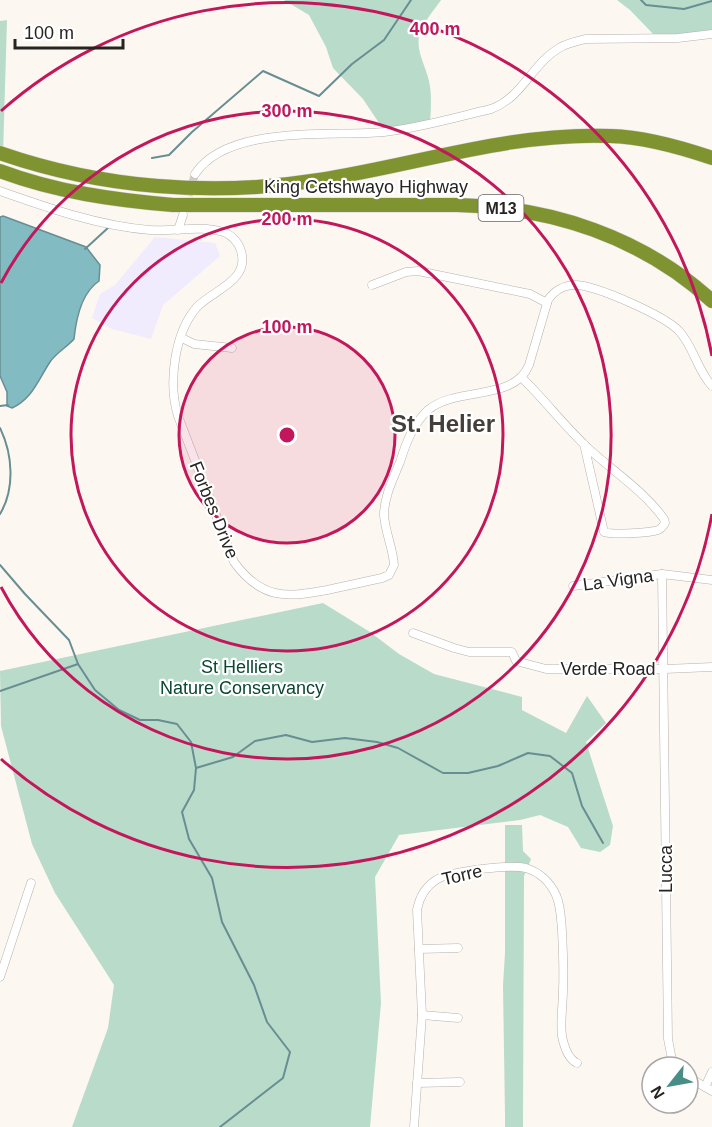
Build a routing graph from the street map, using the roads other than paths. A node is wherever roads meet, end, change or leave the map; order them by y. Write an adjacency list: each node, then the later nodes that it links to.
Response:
1 (712, 34): 5 (street)
2 (0, 153): 3 (highway, King Cetshwayo Highway)
3 (712, 158)
4 (0, 171): 10 (highway, King Cetshwayo Highway / M13)
5 (195, 174)
6 (0, 191): 8 (street)
7 (183, 215): 8 (street)
8 (178, 230): 12 (street, Forbes Drive)
9 (372, 285): 11 (street)
10 (708, 295)
11 (547, 303): 14 (street); 15 (street)
12 (182, 338): 13 (street); 14 (street, Forbes Drive)
13 (232, 348)
14 (521, 377): 16 (street)
15 (712, 386)
16 (584, 444): 16 (street)
17 (662, 574): 18 (street, La Vigna); 19 (street, La Vigna); 22 (street, La Vigna)
18 (712, 580)
19 (573, 586)
20 (413, 633): 22 (street, Verde Road)
21 (712, 668): 22 (street, Verde Road)
22 (664, 669): 29 (street, Lucca)
23 (31, 883): 26 (street)
24 (458, 948): 25 (street)
25 (419, 949): 27 (street, Torre); 30 (street, Torre)
26 (0, 977)
27 (422, 1015): 28 (street); 32 (street, Torre)
28 (458, 1018)
29 (671, 1055)
30 (577, 1063)
31 (712, 1072): 34 (street)
32 (417, 1083): 33 (street); 35 (street, Torre)
33 (460, 1083)
34 (709, 1089)
35 (414, 1127)

